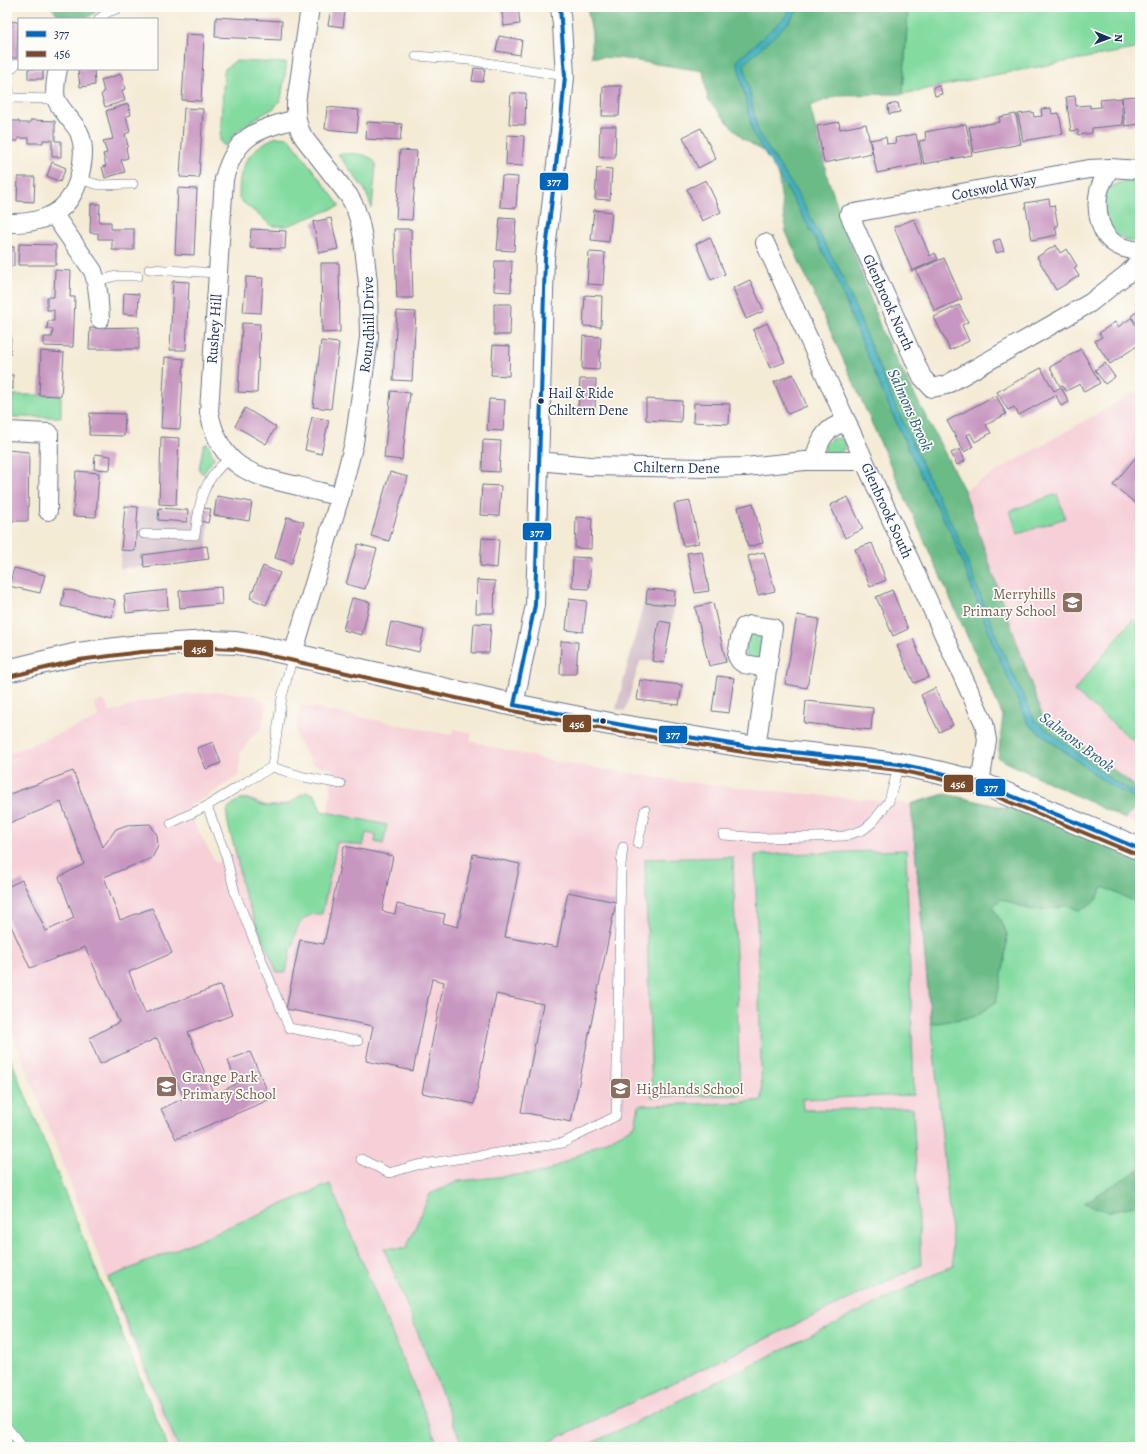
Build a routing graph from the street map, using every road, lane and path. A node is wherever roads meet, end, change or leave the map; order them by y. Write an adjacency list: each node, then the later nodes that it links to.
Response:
1 (122, 7): 4 (lane)
2 (310, 7): 10 (street, Roundhill Drive)
3 (560, 7): 8 (street)
4 (100, 18)
5 (416, 56): 8 (lane)
6 (16, 64): 9 (lane)
7 (58, 70): 9 (street)
8 (565, 76): 29 (street)
9 (56, 99): 13 (street)
10 (296, 119): 22 (street, Rushey Hill); 32 (street, Roundhill Drive)
11 (1110, 168): 12 (street, Cotswold Way); 15 (street, Cotswold Way); 19 (street)
12 (1140, 170)
13 (79, 179): 14 (lane); 16 (street)
14 (133, 184)
15 (849, 214): 20 (street, Glenbrook North)
16 (54, 215): 17 (street); 24 (street)
17 (7, 223)
18 (765, 243): 26 (street, Glenbrook South)
19 (1140, 250)
20 (1140, 261)
21 (149, 269): 22 (lane)
22 (218, 273): 28 (street, Rushey Hill)
23 (138, 276): 24 (lane)
24 (97, 281): 25 (street)
25 (100, 319)
26 (846, 422): 30 (street); 31 (street, Glenbrook South)
27 (7, 431): 33 (street)
28 (230, 458): 32 (street, Rushey Hill); 34 (lane)
29 (539, 461): 30 (street, Chiltern Dene); 38 (street)
30 (814, 461): 31 (street, Chiltern Dene)
31 (864, 461): 42 (street, Glenbrook South)
32 (340, 497): 35 (street, Roundhill Drive)
33 (48, 511)
34 (144, 534)
35 (294, 654): 37 (street); 38 (street); 41 (lane)
36 (768, 668): 39 (street)
37 (7, 671)
38 (514, 705): 39 (street)
39 (756, 748): 40 (street)
40 (899, 764): 42 (street); 47 (lane)
41 (272, 767): 43 (lane); 44 (lane)
42 (980, 783): 50 (street)
43 (341, 784)
44 (207, 806): 46 (lane); 51 (lane)
45 (645, 810): 48 (lane)
46 (171, 823)
47 (723, 835)
48 (638, 844)
49 (623, 847): 52 (lane)
50 (1140, 849)
51 (358, 1042)
52 (361, 1159)
53 (7, 1426): 54 (lane)
54 (23, 1447)

